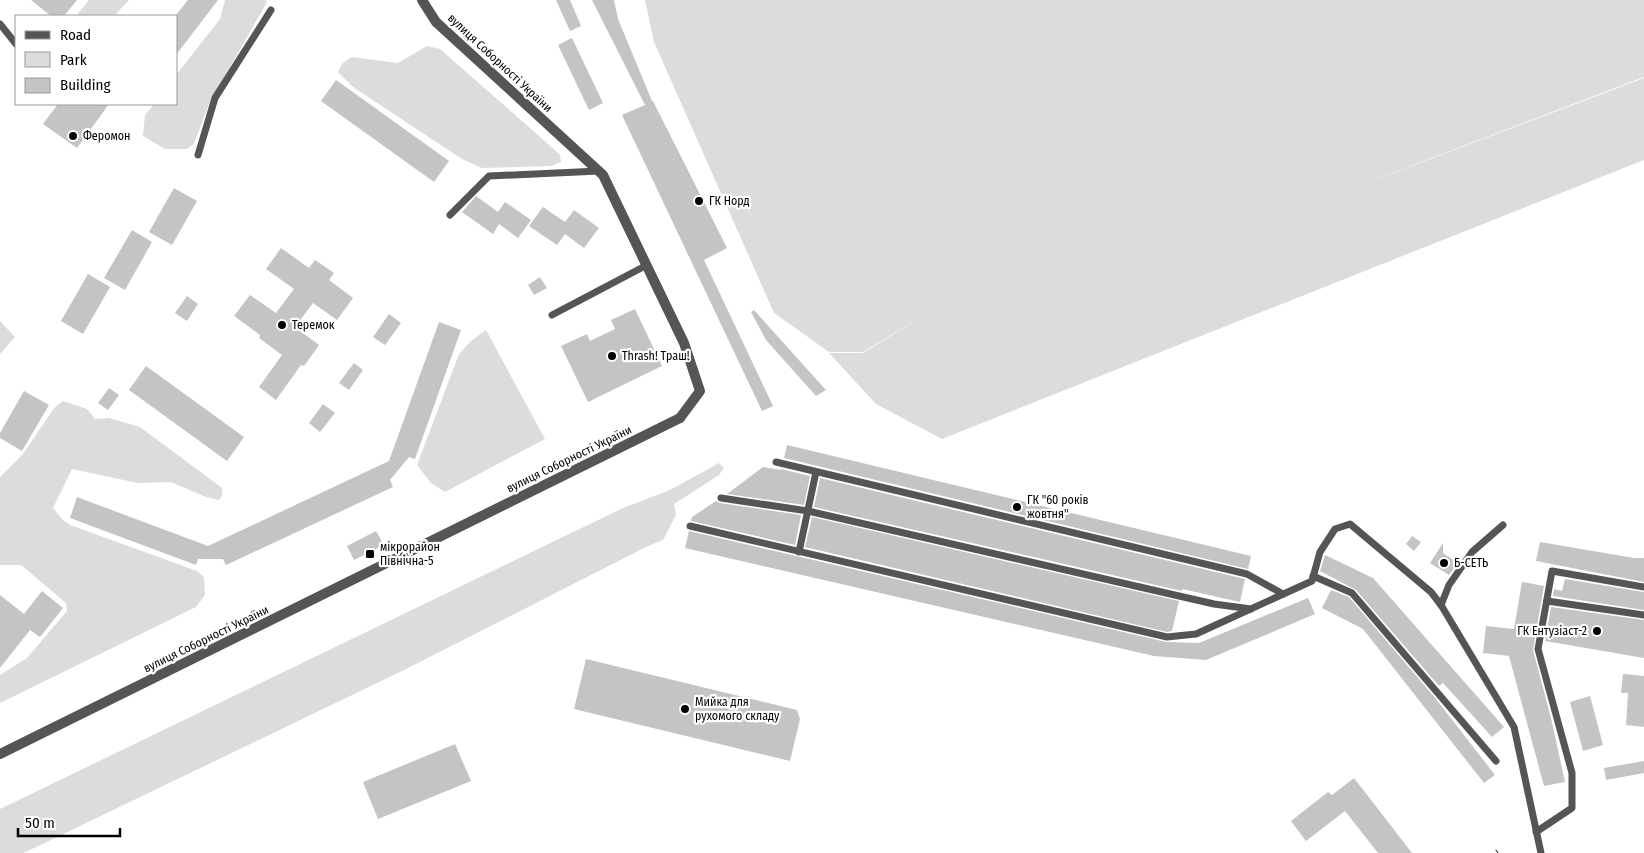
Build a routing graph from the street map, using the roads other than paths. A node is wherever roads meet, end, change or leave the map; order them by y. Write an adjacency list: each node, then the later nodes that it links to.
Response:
1 (422, 0): 6 (street, вулиця Соборності України)
2 (271, 10): 5 (lane)
3 (0, 24): 4 (lane)
4 (15, 43)
5 (198, 154)
6 (599, 171): 7 (lane); 8 (street, вулиця Соборності України)
7 (450, 215)
8 (647, 265): 9 (lane); 24 (street, вулиця Соборності України)
9 (552, 315)
10 (776, 462): 11 (lane)
11 (816, 472): 13 (lane); 19 (lane)
12 (721, 498): 13 (lane)
13 (808, 511): 16 (lane); 22 (lane)
14 (1503, 525): 21 (lane)
15 (690, 526): 16 (lane)
16 (799, 552): 22 (lane)
17 (1313, 576): 19 (lane); 21 (lane); 25 (lane)
18 (1644, 587): 20 (lane)
19 (1283, 594): 22 (lane)
20 (1547, 601): 23 (lane); 26 (lane)
21 (1441, 605): 26 (lane)
22 (1251, 609)
23 (1644, 615)
24 (0, 754)
25 (1496, 761)
26 (1536, 832): 27 (lane)
27 (1541, 853)

